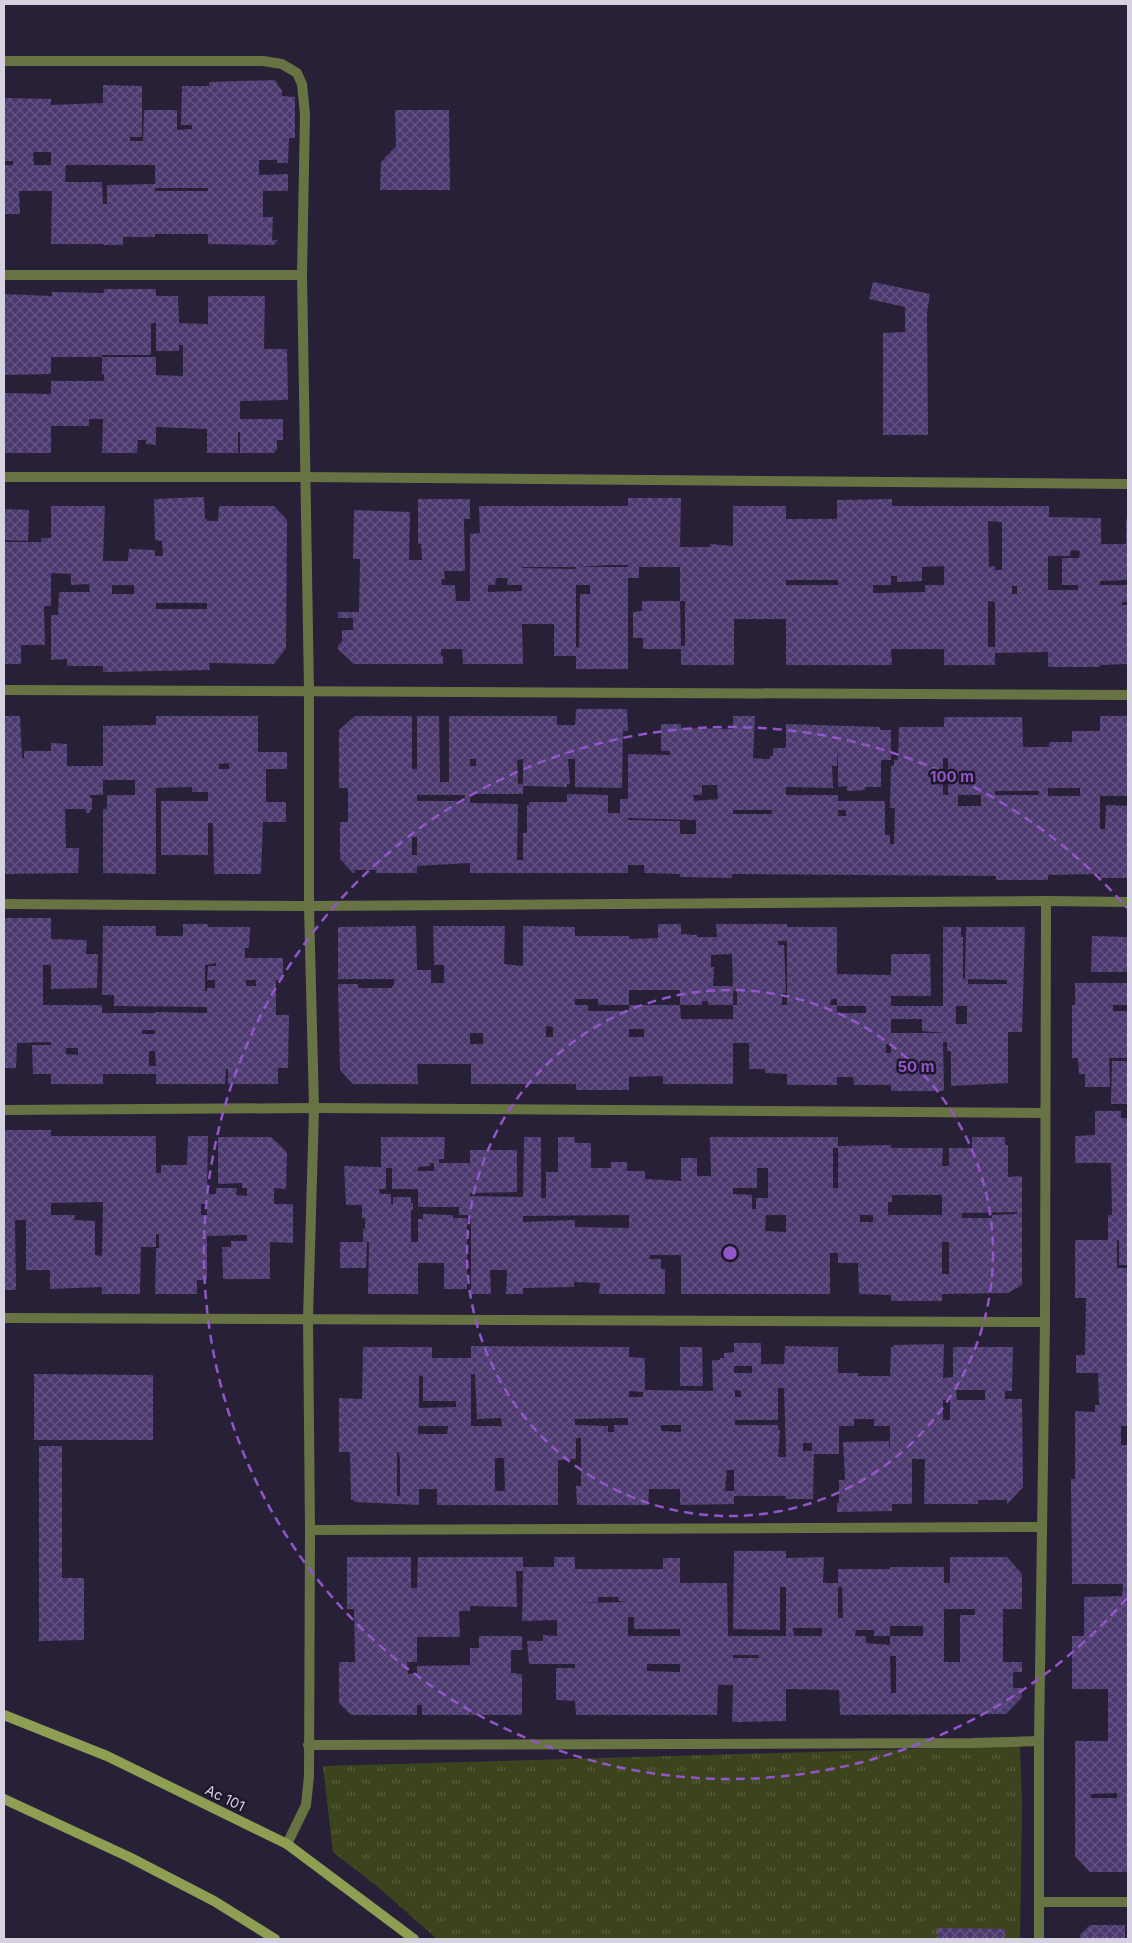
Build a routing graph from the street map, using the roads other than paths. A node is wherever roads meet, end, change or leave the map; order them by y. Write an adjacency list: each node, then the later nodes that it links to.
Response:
1 (4, 62): 3 (street)
2 (4, 274): 3 (street)
3 (302, 275): 5 (street)
4 (4, 477): 5 (street)
5 (305, 477): 6 (street); 8 (street)
6 (1128, 484)
7 (4, 690): 8 (street)
8 (309, 690): 9 (street); 13 (street)
9 (1128, 695)
10 (1046, 901): 11 (street); 13 (street); 16 (street)
11 (1128, 902)
12 (4, 904): 13 (street)
13 (309, 906): 14 (street)
14 (314, 1108): 15 (street); 16 (street); 18 (street)
15 (4, 1110)
16 (1045, 1114): 19 (street)
17 (4, 1318): 18 (street)
18 (308, 1318): 19 (street); 21 (street)
19 (1045, 1322): 20 (street)
20 (1042, 1527): 21 (street); 23 (street)
21 (310, 1530): 24 (street)
22 (4, 1715): 26 (street, Ac 101)
23 (1039, 1742): 24 (street); 27 (street)
24 (308, 1745): 26 (street)
25 (4, 1799): 29 (street)
26 (287, 1844): 30 (street, Ac 101)
27 (1039, 1902): 28 (street); 31 (street)
28 (1128, 1902)
29 (275, 1939)
30 (414, 1939)
31 (1040, 1939)

